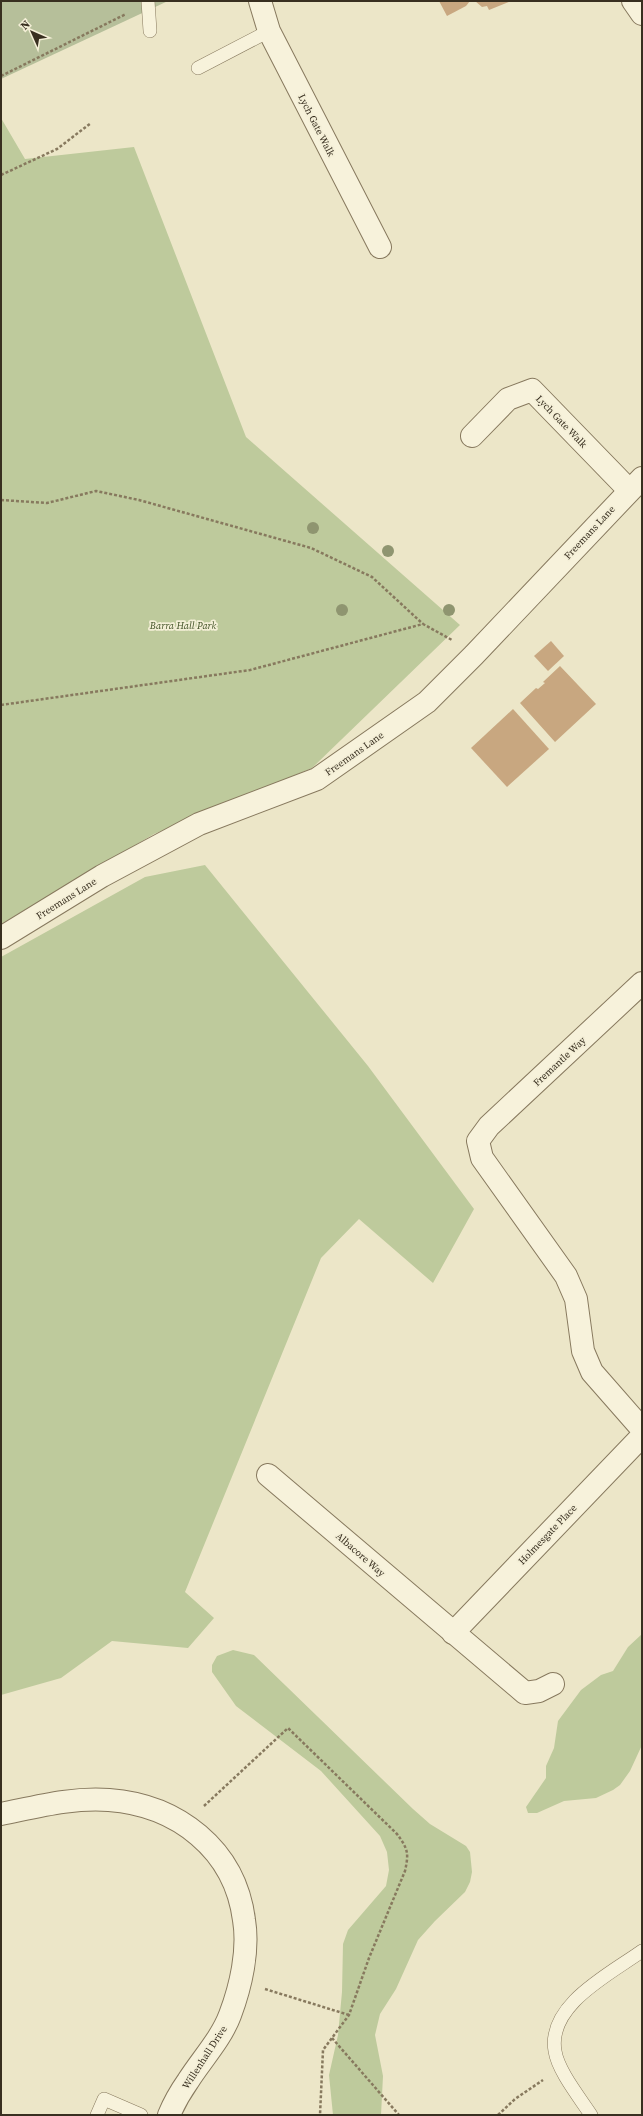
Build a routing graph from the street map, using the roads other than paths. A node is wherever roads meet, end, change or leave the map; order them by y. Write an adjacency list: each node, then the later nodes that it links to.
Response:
1 (260, 1): 6 (street, Lych Gate Walk)
2 (633, 1): 4 (street)
3 (148, 2): 5 (lane)
4 (642, 14)
5 (150, 31)
6 (269, 31): 7 (lane); 8 (street, Lych Gate Walk)
7 (198, 68)
8 (380, 247)
9 (472, 436): 10 (street, Lych Gate Walk)
10 (635, 484): 11 (street, Freemans Lane)
11 (1, 938)
12 (642, 982): 13 (street, Fremantle Way)
13 (642, 1429)
14 (642, 1436): 16 (street, Holmesgate Place)
15 (268, 1475): 16 (street, Albacore Way)
16 (453, 1633): 17 (street, Albacore Way)
17 (553, 1684)
18 (1, 1814): 22 (street, Willenhall Drive)
19 (642, 1951): 23 (lane)
20 (97, 2115): 21 (lane)
21 (141, 2115)
22 (169, 2115)
23 (591, 2115)

